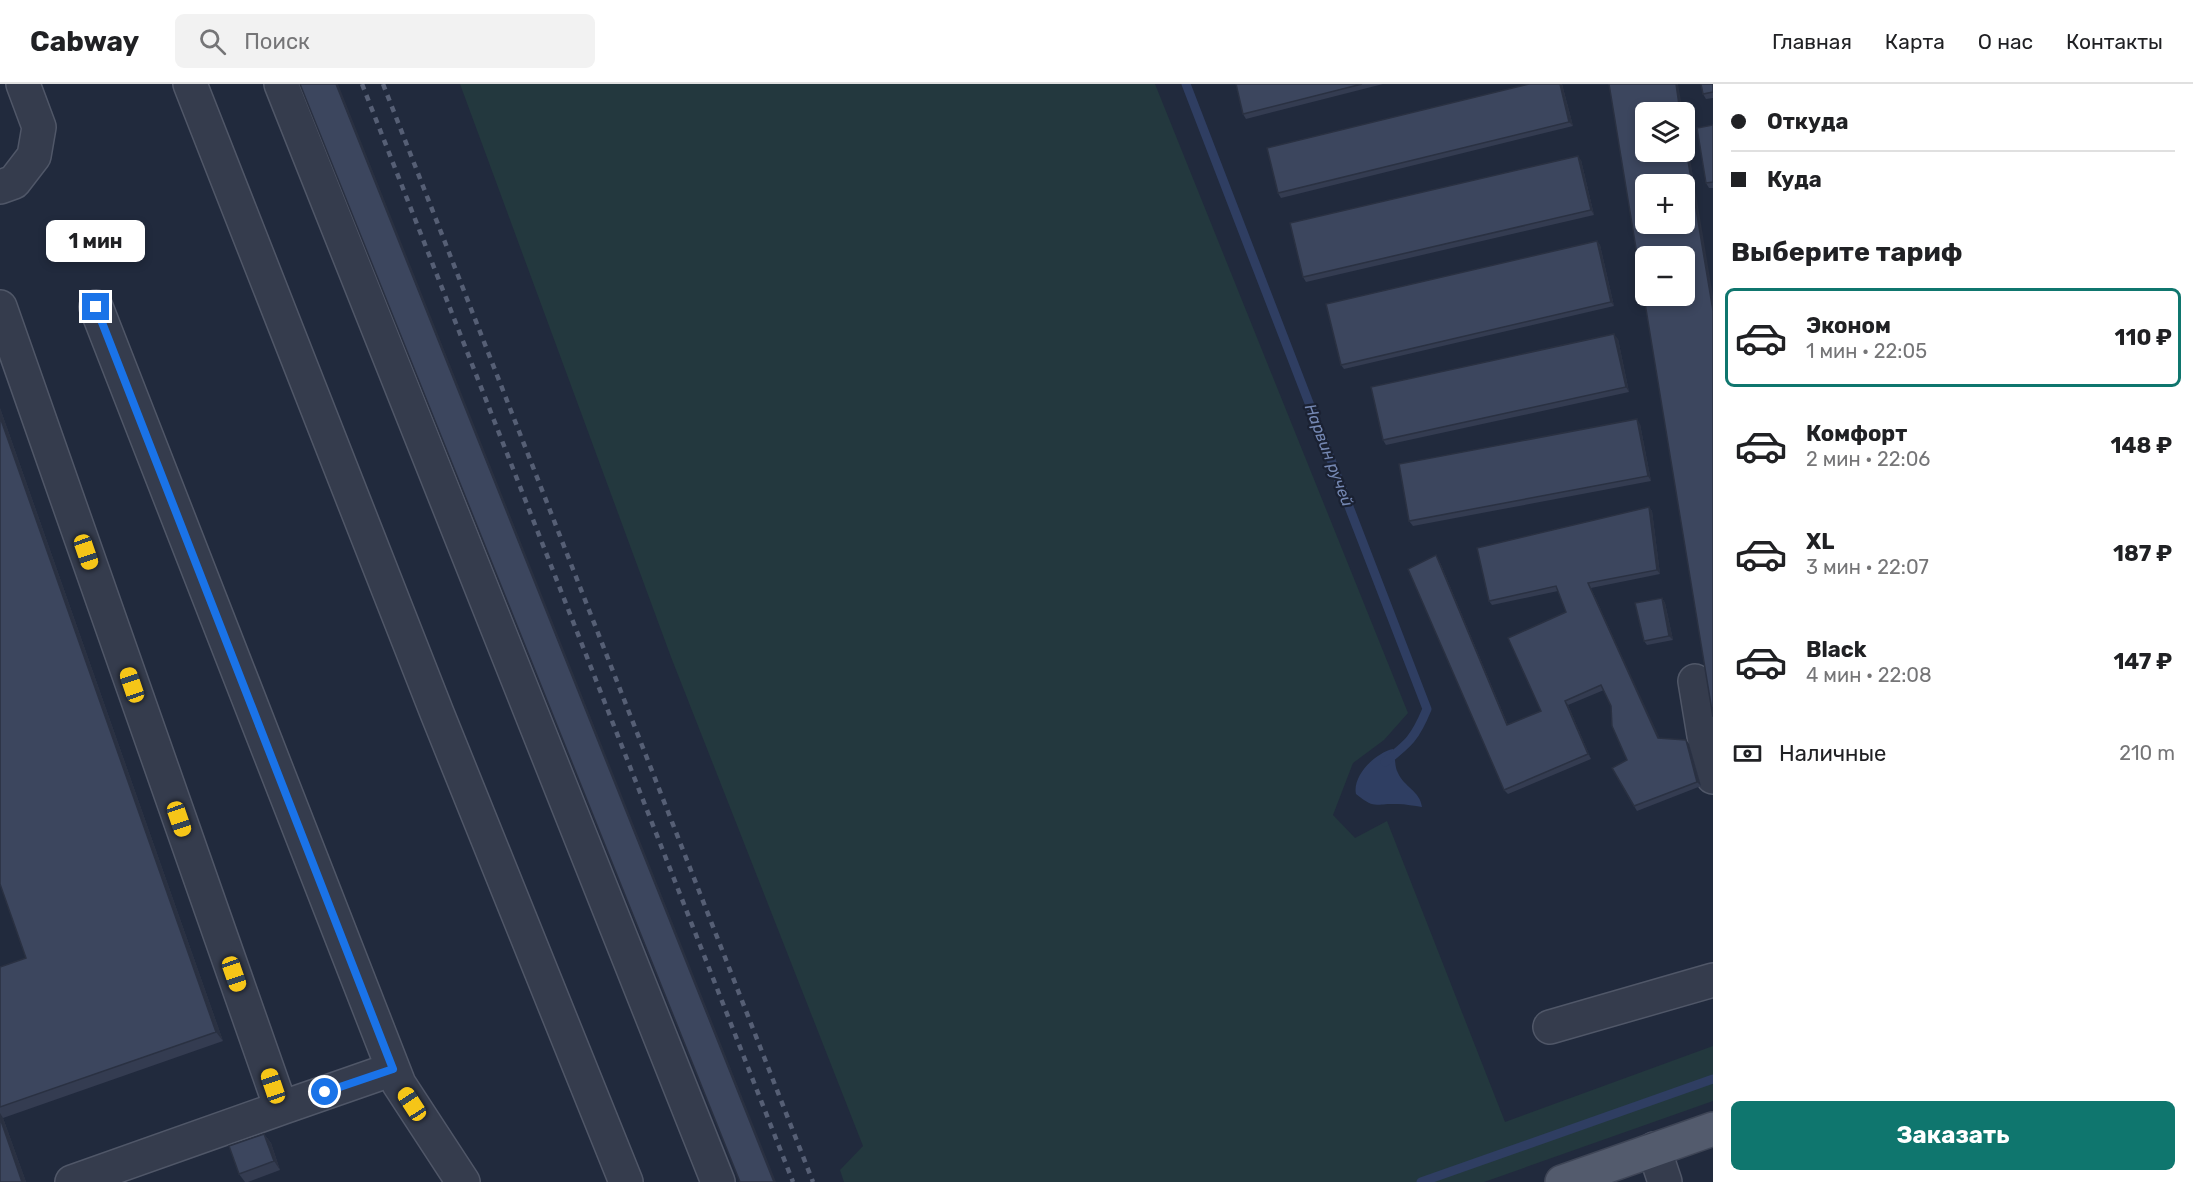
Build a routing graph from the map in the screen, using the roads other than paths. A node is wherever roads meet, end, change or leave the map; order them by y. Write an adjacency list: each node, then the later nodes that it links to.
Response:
1 (23, 84): 4 (lane)
2 (190, 84): 17 (lane)
3 (281, 84): 18 (lane)
4 (0, 187)
5 (0, 307): 12 (lane)
6 (96, 307): 11 (lane)
7 (1695, 681): 8 (lane)
8 (1713, 777)
9 (1713, 980): 10 (lane)
10 (1551, 1027)
11 (393, 1069): 12 (lane); 16 (lane)
12 (280, 1108): 15 (lane)
13 (1713, 1129): 14 (main road)
14 (1654, 1149): 19 (main road); 20 (lane)
15 (72, 1182)
16 (463, 1182)
17 (626, 1182)
18 (718, 1182)
19 (1562, 1182)
20 (1665, 1182)

